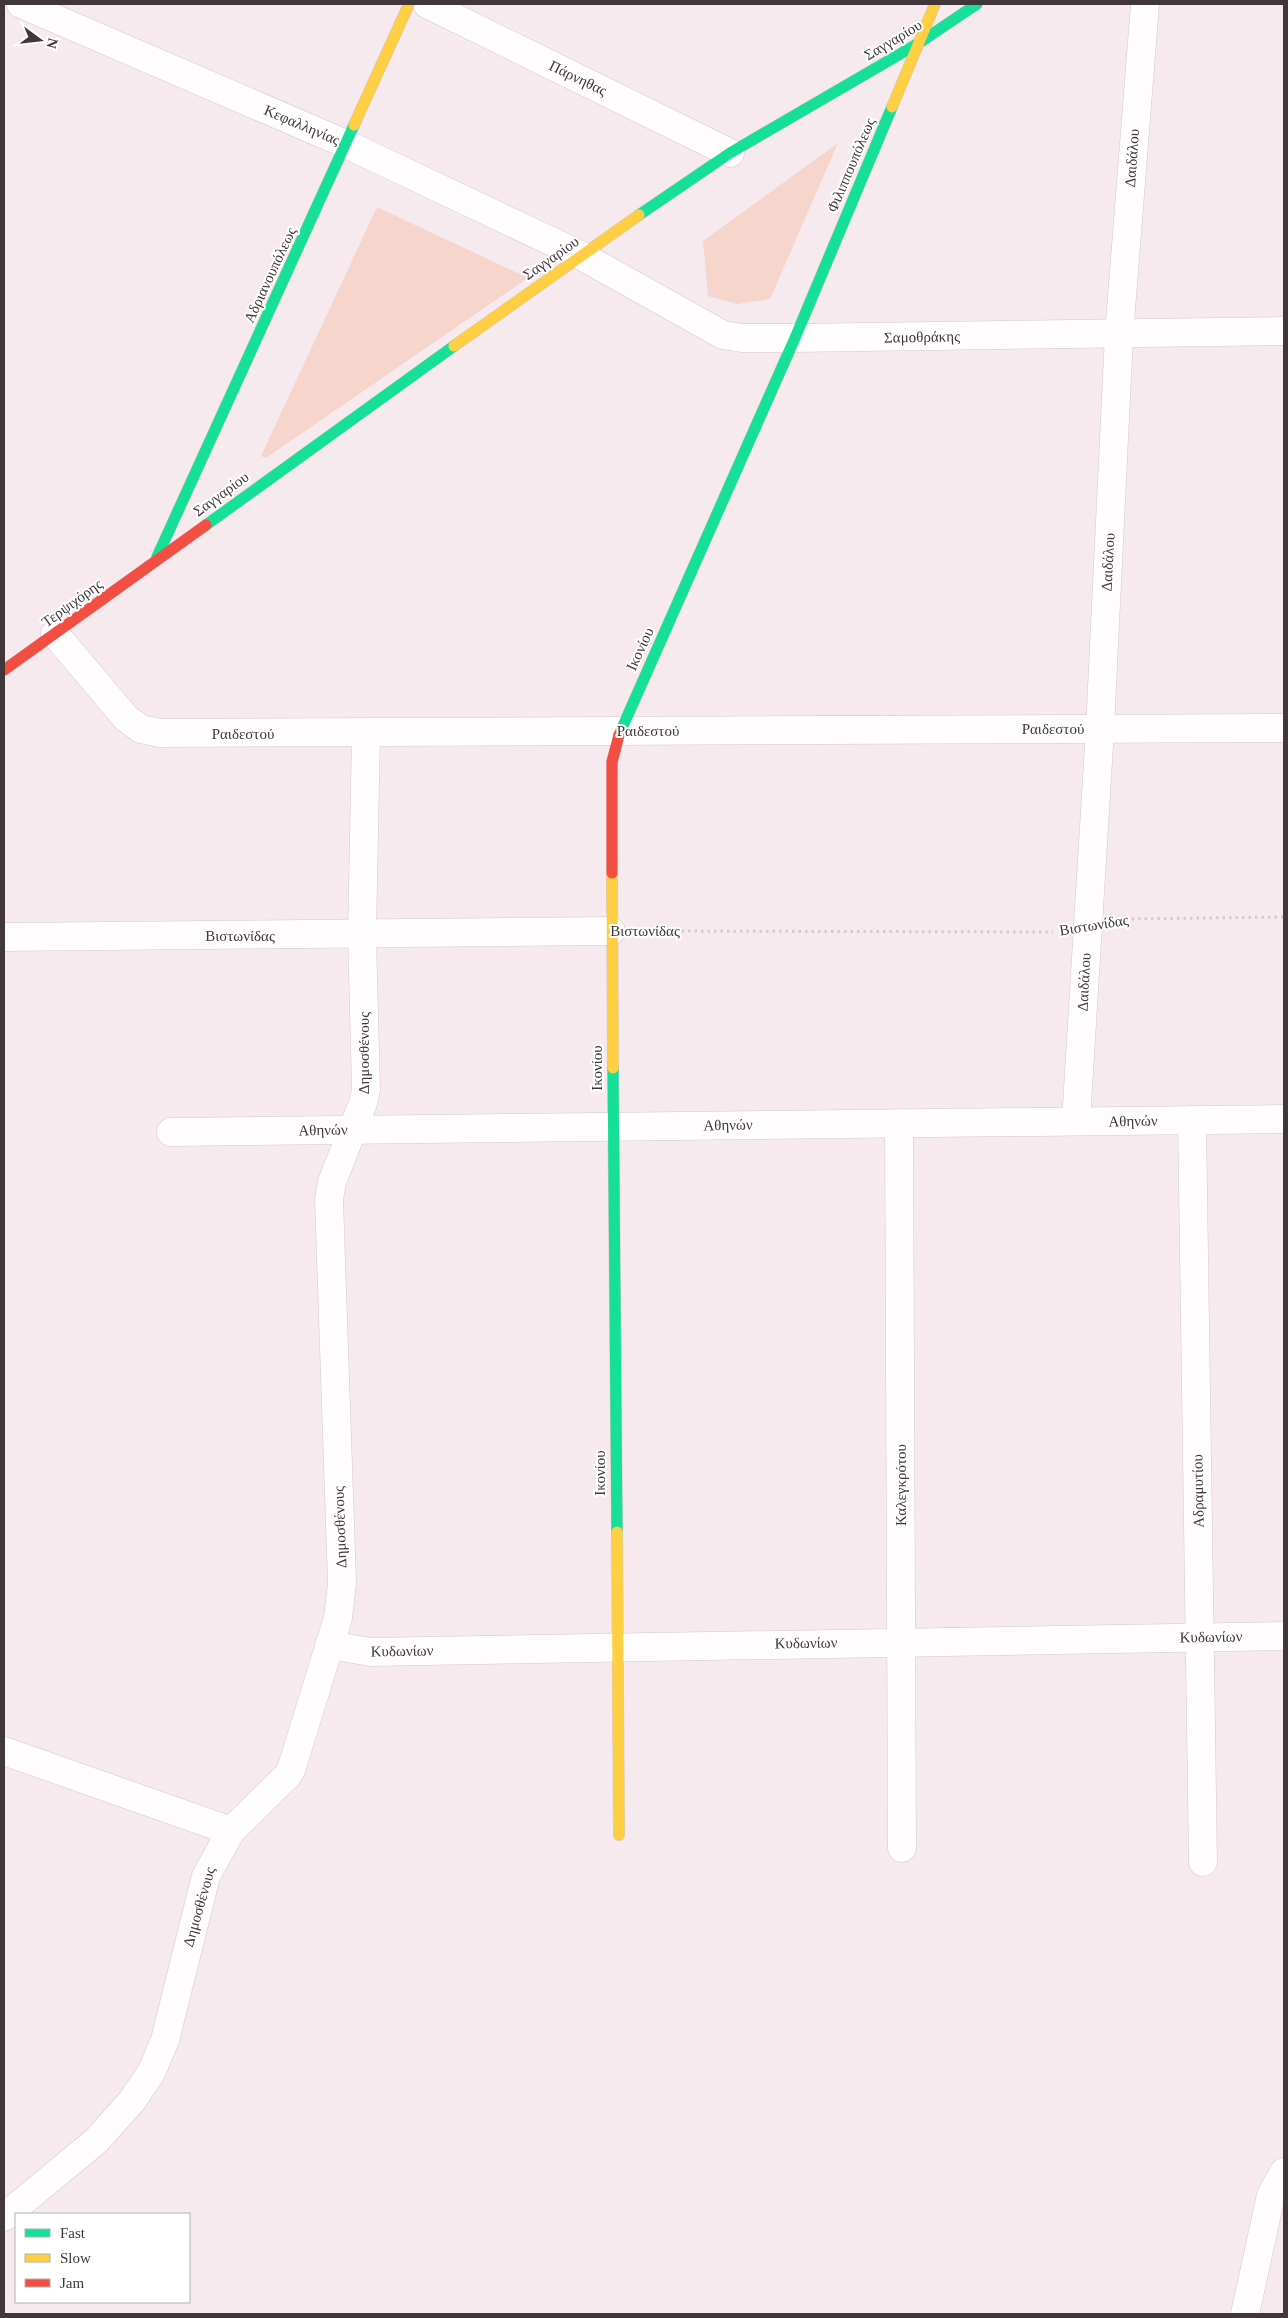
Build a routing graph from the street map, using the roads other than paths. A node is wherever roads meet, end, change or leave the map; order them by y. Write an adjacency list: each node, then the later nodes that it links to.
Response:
1 (10, 4): 8 (street)
2 (21, 4): 10 (street, Κεφαλληνίας)
3 (409, 4): 10 (street, Αδριανουπόλεως)
4 (426, 4): 11 (street, Πάρνηθας)
5 (935, 4): 9 (street, Φιλιππουπόλεως)
6 (977, 4): 9 (street, Σαγγαρίου)
7 (1144, 4): 14 (street, Δαιδάλου)
8 (4, 17)
9 (919, 42): 11 (street, Σαγγαρίου); 15 (street, Φιλιππουπόλεως)
10 (346, 144): 12 (street, Κεφαλληνίας); 16 (street, Αδριανουπόλεως)
11 (730, 153): 12 (street, Σαγγαρίου)
12 (580, 255): 15 (street, Σαμοθράκης); 16 (street, Σαγγαρίου)
13 (1284, 331): 14 (street, Σαμοθράκης)
14 (1118, 335): 15 (street, Σαμοθράκης); 20 (street, Δαιδάλου)
15 (795, 338): 21 (street, Ικονίου)
16 (157, 558): 17 (street, Τερψιχόρης)
17 (55, 634): 18 (street, Τερψιχόρης); 22 (street, Ραιδεστού)
18 (4, 670)
19 (1284, 728): 20 (street, Ραιδεστού)
20 (1100, 729): 21 (street, Ραιδεστού); 28 (street, Δαιδάλου)
21 (620, 732): 22 (street, Ραιδεστού); 23 (street, Ικονίου)
22 (366, 733): 24 (street, Δημοσθένους)
23 (611, 931): 24 (street, Βιστωνίδας); 30 (street, Ικονίου)
24 (362, 935): 25 (street, Βιστωνίδας); 31 (street, Δημοσθένους)
25 (4, 937)
26 (1284, 1119): 27 (street, Αθηνών)
27 (1192, 1120): 28 (street, Αθηνών); 34 (street, Αδραμυτίου)
28 (1076, 1121): 29 (street, Αθηνών)
29 (899, 1123): 30 (street, Αθηνών); 35 (street, Καλεγκρότου)
30 (613, 1127): 31 (street, Αθηνών); 37 (street, Ικονίου)
31 (353, 1130): 32 (street, Αθηνών); 36 (street, Δημοσθένους)
32 (171, 1132)
33 (1284, 1636): 34 (street, Κυδωνίων)
34 (1200, 1637): 35 (street, Κυδωνίων); 42 (street, Αδραμυτίου)
35 (902, 1641): 37 (street, Κυδωνίων); 41 (street, Καλεγκρότου)
36 (329, 1645): 37 (street, Κυδωνίων); 39 (street, Δημοσθένους)
37 (617, 1646): 40 (street, Ικονίου)
38 (4, 1751): 39 (street)
39 (231, 1831): 44 (street, Δημοσθένους)
40 (618, 1835)
41 (902, 1848)
42 (1203, 1862)
43 (1284, 2172): 45 (street)
44 (4, 2217)
45 (1245, 2314)

